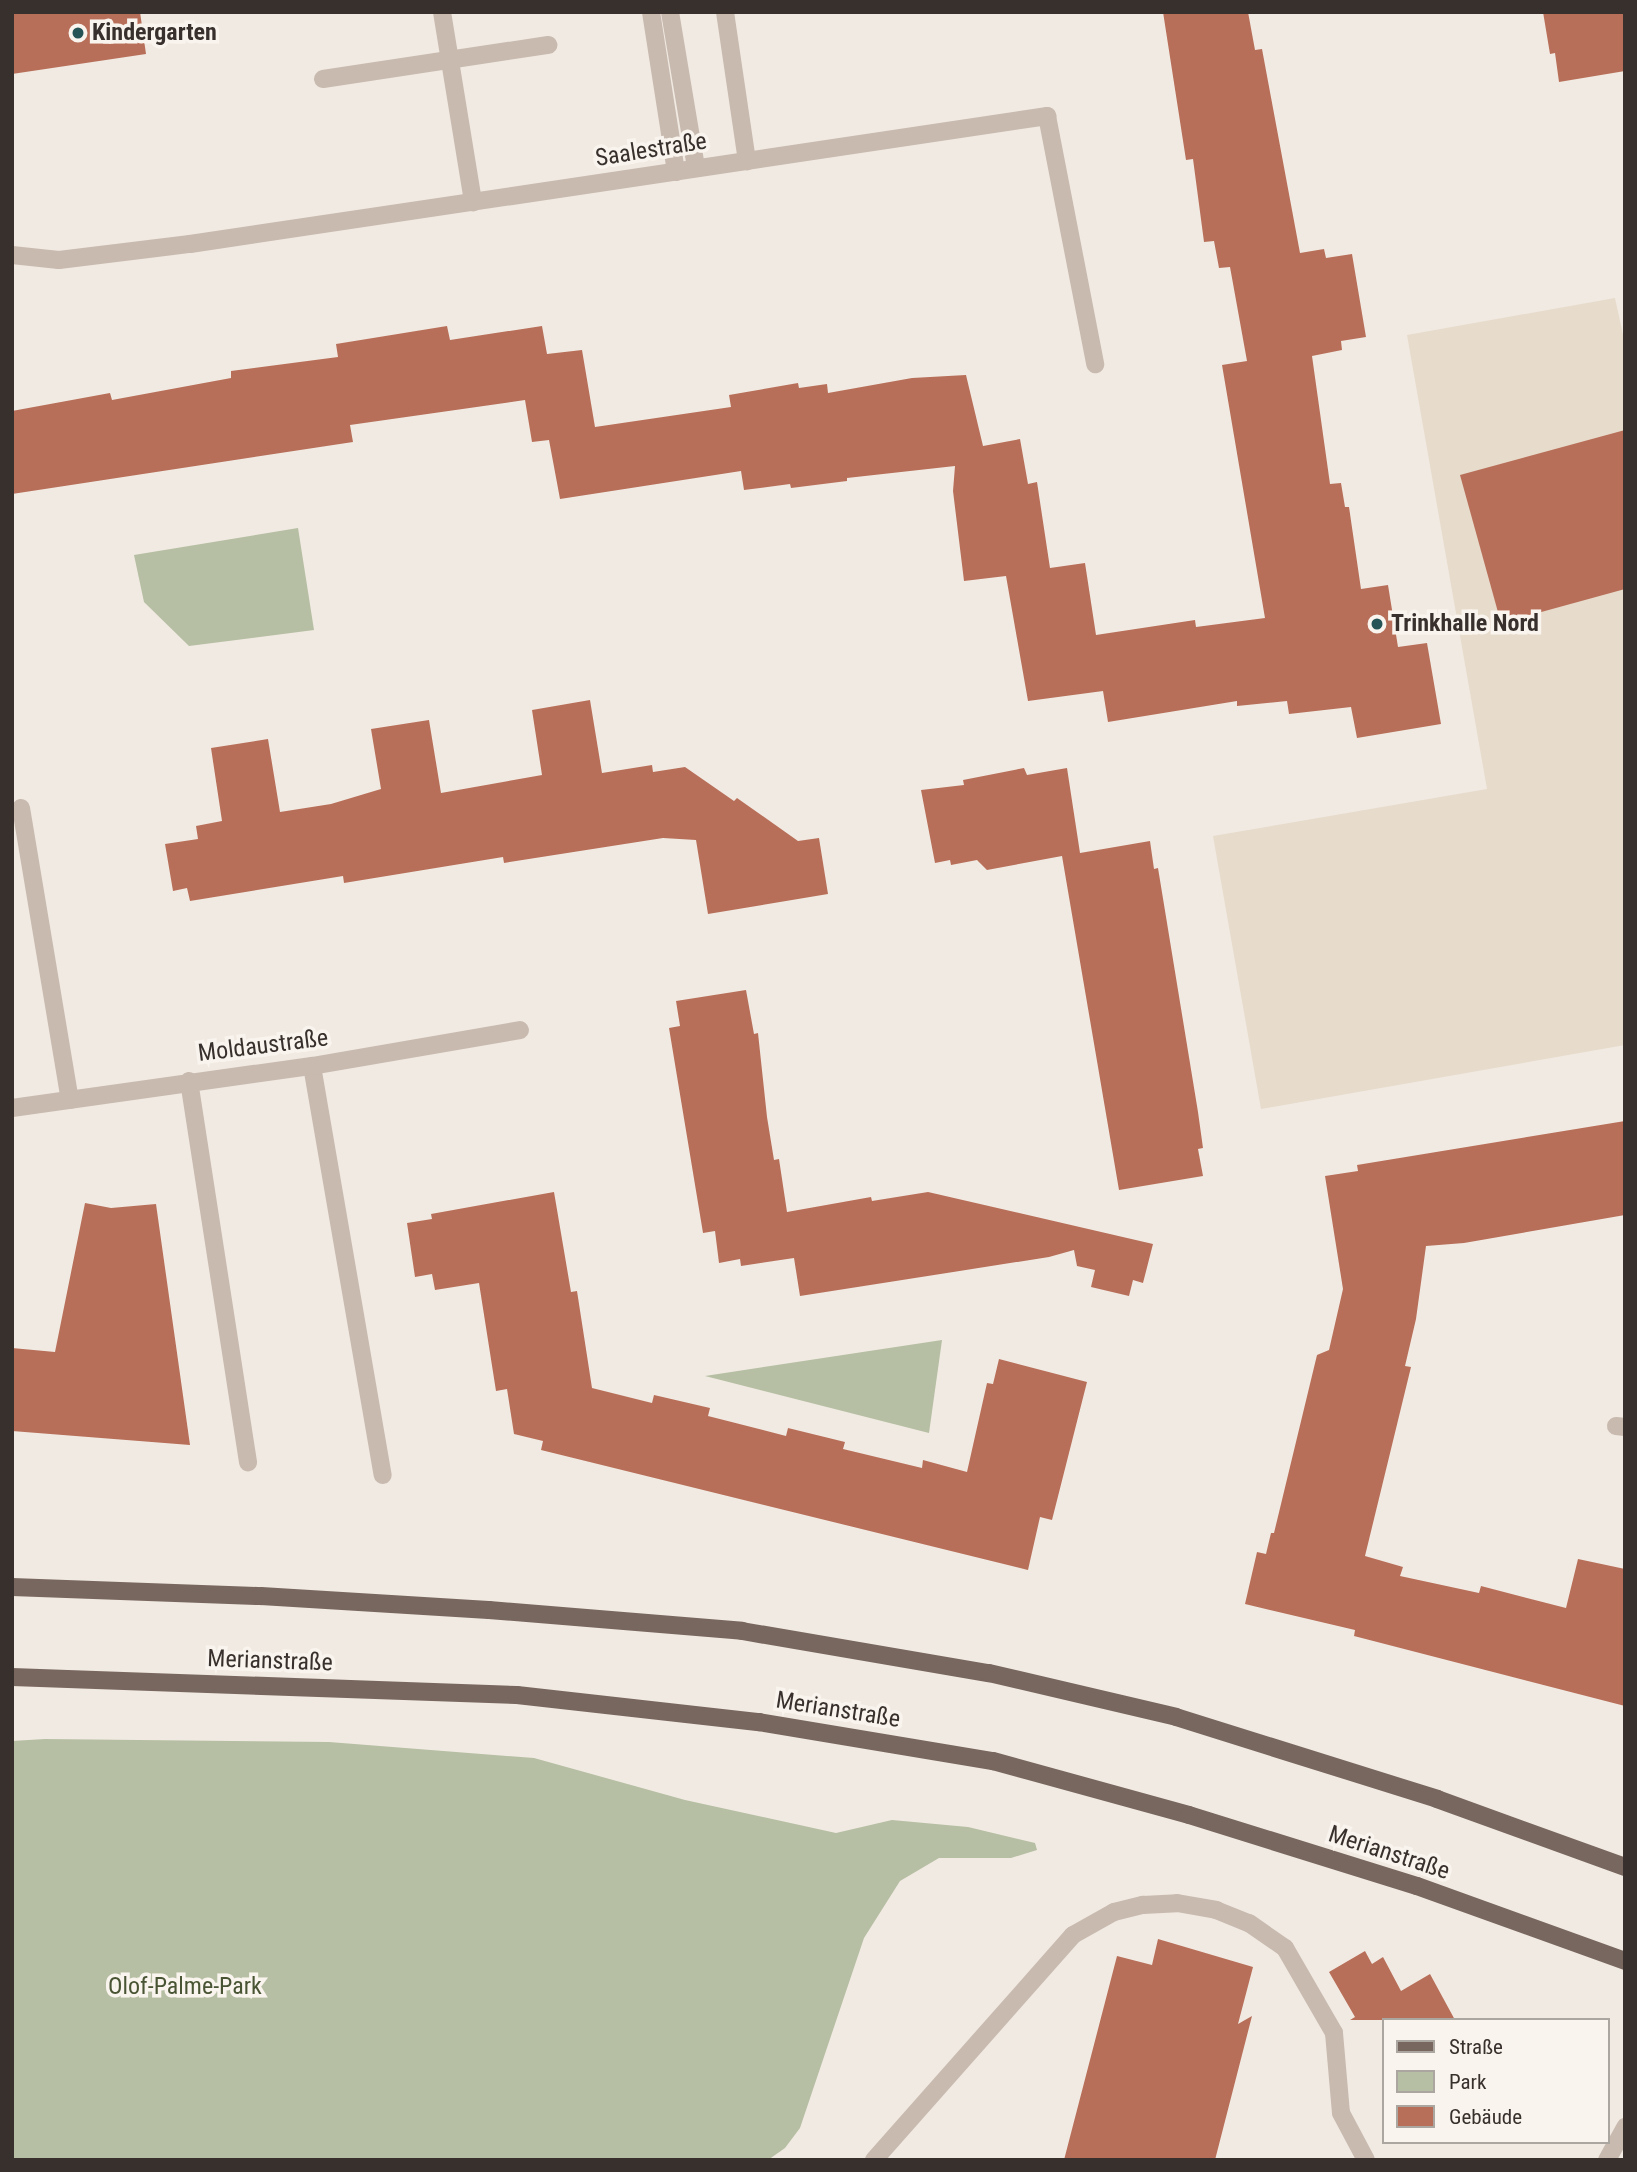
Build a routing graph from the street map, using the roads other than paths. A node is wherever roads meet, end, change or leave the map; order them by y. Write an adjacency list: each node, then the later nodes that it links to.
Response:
1 (442, 12): 6 (street)
2 (651, 12): 10 (street)
3 (670, 12): 9 (street)
4 (725, 12): 8 (street)
5 (548, 45): 6 (street)
6 (450, 60): 7 (street); 11 (street)
7 (323, 79)
8 (747, 161): 9 (street, Saalestraße); 13 (street, Saalestraße)
9 (696, 168): 10 (street, Saalestraße)
10 (676, 172): 11 (street, Saalestraße)
11 (472, 202): 12 (street, Saalestraße)
12 (12, 255)
13 (1095, 364)
14 (21, 808): 18 (street)
15 (520, 1030): 16 (street, Moldaustraße)
16 (313, 1066): 17 (street, Moldaustraße); 21 (street)
17 (189, 1081): 18 (street, Moldaustraße); 20 (street)
18 (70, 1100): 19 (street, Moldaustraße)
19 (12, 1108)
20 (248, 1462)
21 (383, 1475)
22 (12, 1587): 24 (main road)
23 (12, 1677): 25 (main road, Merianstraße)
24 (1625, 1867)
25 (1625, 1961)
26 (1625, 2127): 29 (street)
27 (874, 2160): 28 (street)
28 (1366, 2160)
29 (1607, 2160)

